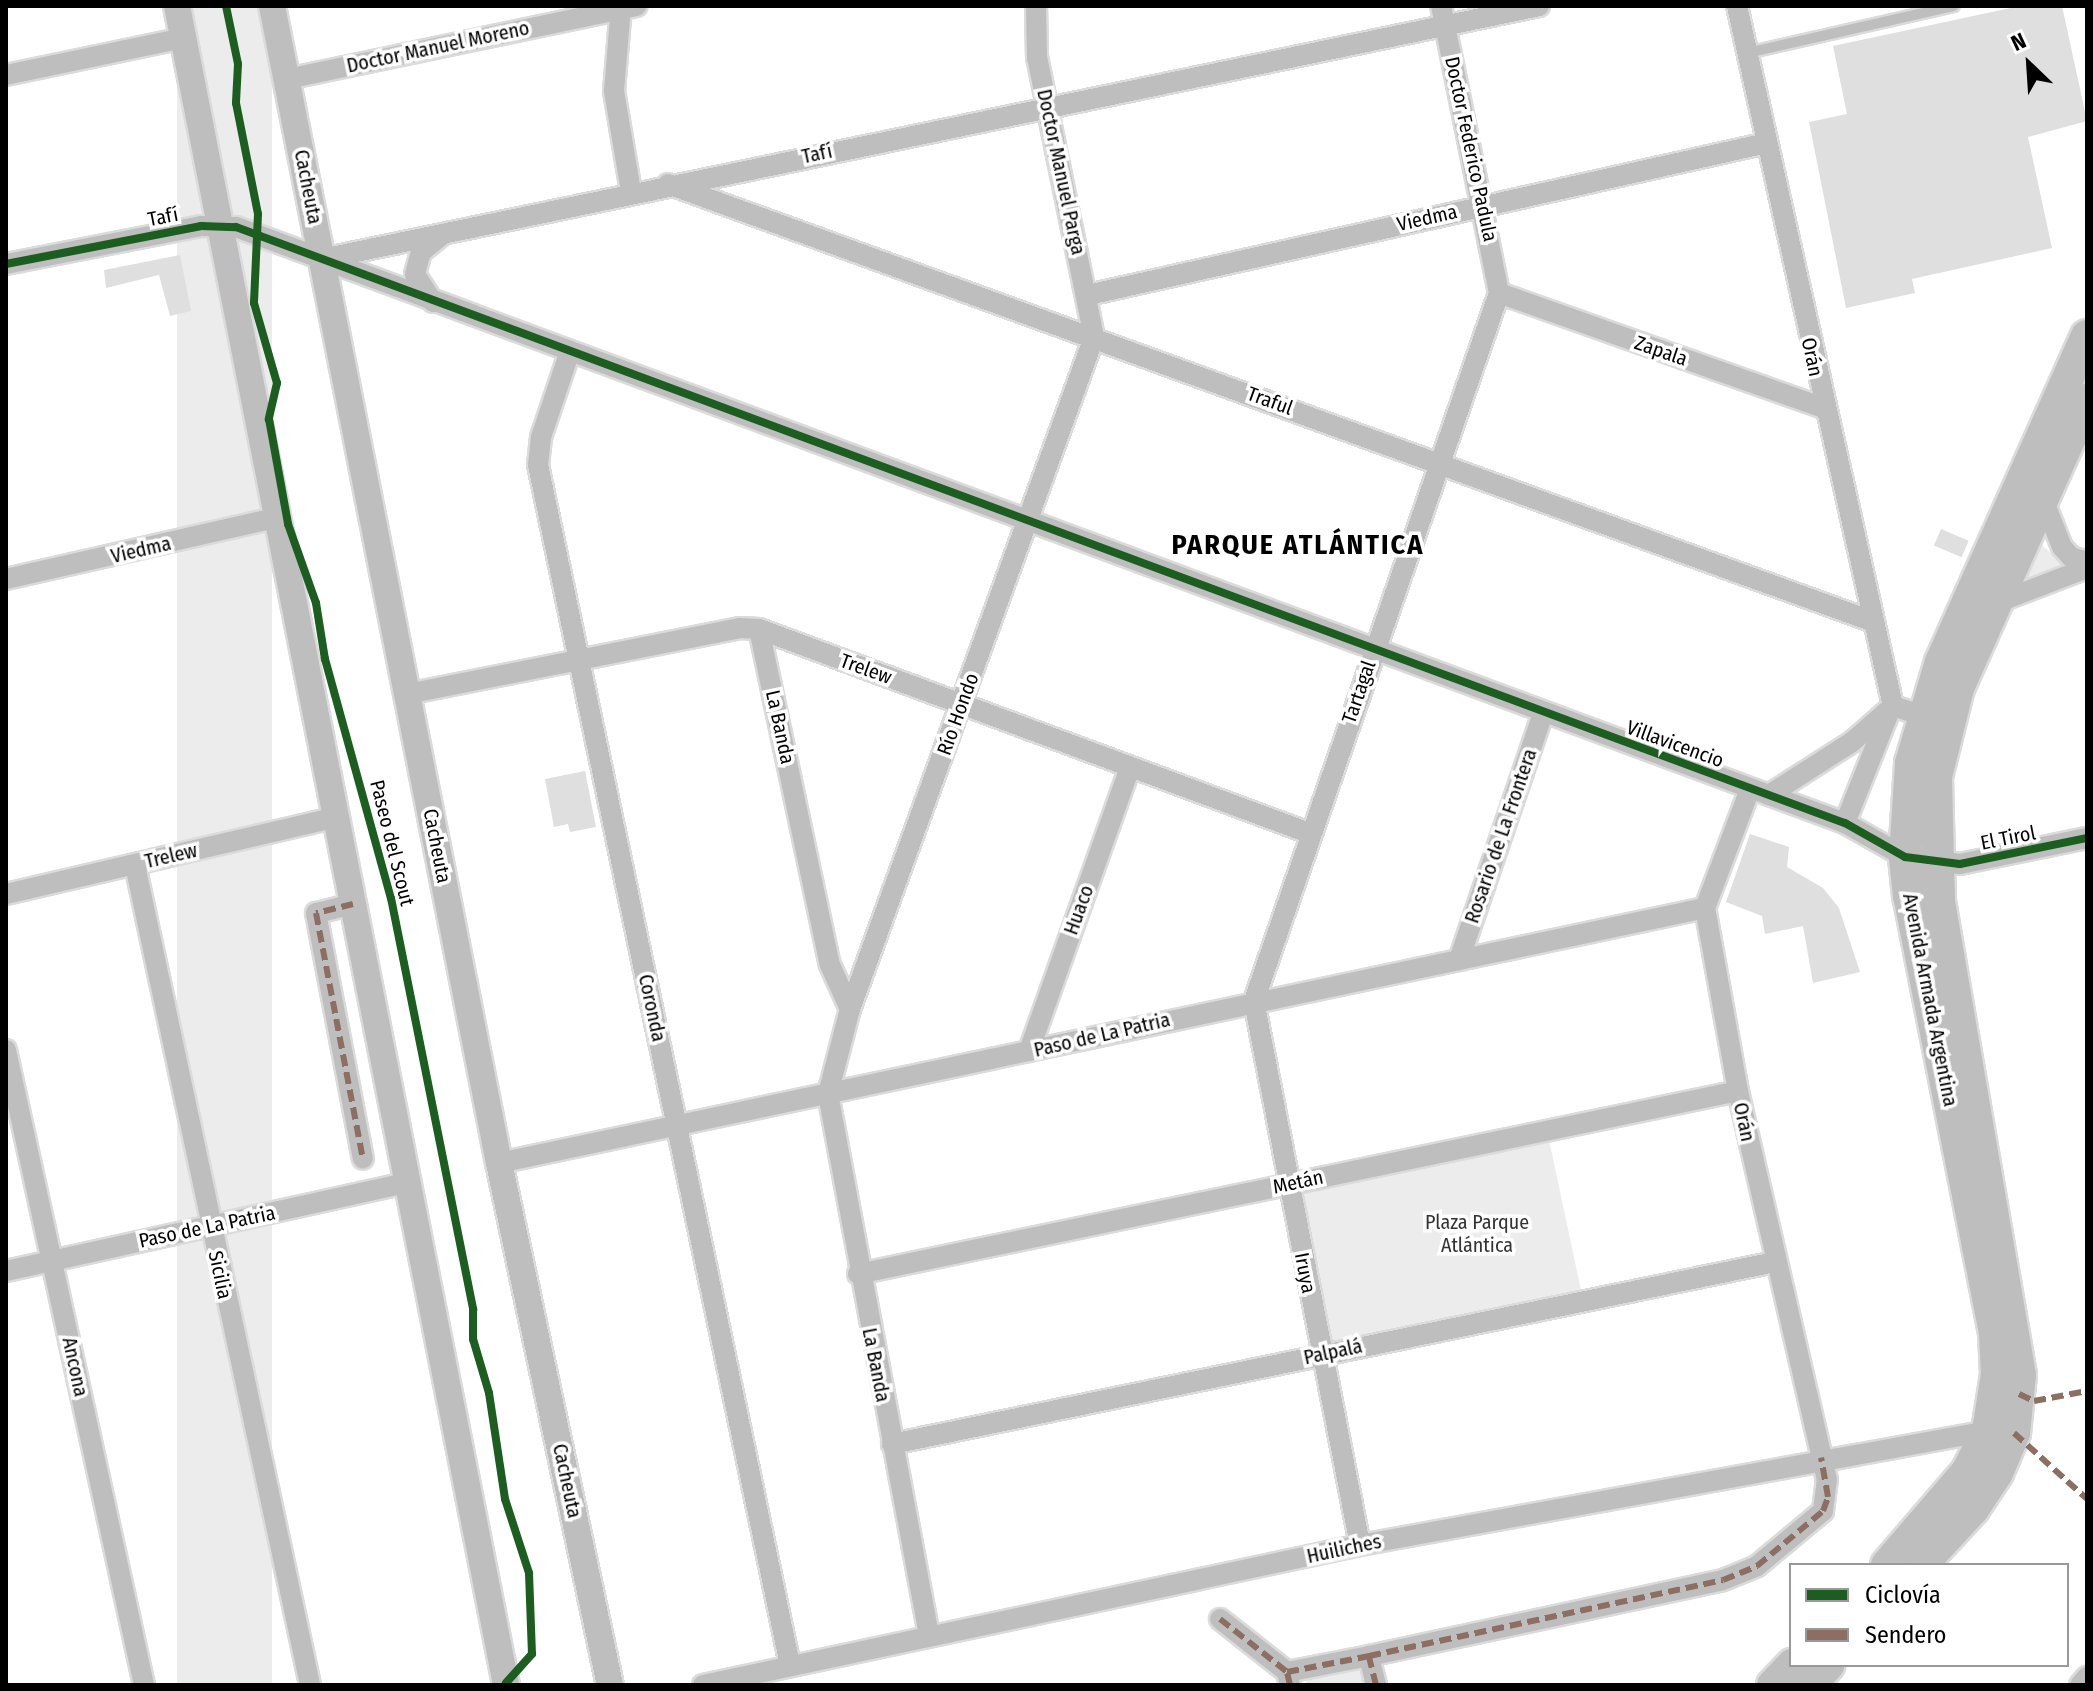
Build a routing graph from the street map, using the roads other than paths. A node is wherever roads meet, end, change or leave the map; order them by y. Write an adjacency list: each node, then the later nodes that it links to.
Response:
1 (177, 6): 9 (street)
2 (272, 6): 12 (street, Cacheuta)
3 (1036, 6): 13 (street, Doctor Manuel Parga)
4 (1539, 6): 8 (street, Tafí)
5 (1737, 6): 10 (street, Orán)
6 (1954, 6): 10 (lane)
7 (626, 7): 12 (street, Doctor Manuel Moreno); 16 (street)
8 (1442, 16): 13 (street, Tafí); 17 (street, Doctor Federico Padula)
9 (183, 38): 11 (street); 18 (street)
10 (1747, 53): 14 (street, Orán)
11 (6, 75)
12 (287, 79): 20 (street, Cacheuta)
13 (1046, 107): 15 (street, Tafí); 23 (street, Doctor Manuel Parga)
14 (1767, 143): 17 (street, Viedma); 29 (street, Orán)
15 (668, 184): 16 (street, Tafí); 26 (street, Traful)
16 (631, 191): 19 (street, Tafí)
17 (1483, 206): 22 (street, Doctor Federico Padula); 23 (street, Viedma)
18 (221, 223): 20 (street); 21 (street, Tafí); 32 (street)
19 (445, 232): 20 (street, Tafí); 24 (street)
20 (322, 259): 24 (street, Villavicencio); 42 (street, Cacheuta)
21 (6, 264)
22 (1499, 293): 29 (street, Zapala); 30 (street, Tartagal)
23 (1088, 295): 26 (street, Doctor Manuel Parga)
24 (433, 302): 27 (street, Villavicencio)
25 (2087, 336): 44 (main road, Avenida Armada Argentina)
26 (1094, 337): 30 (street, Traful); 33 (street, Río Hondo)
27 (569, 354): 33 (street, Villavicencio); 41 (street, Coronda)
28 (2087, 400): 31 (main road, Avenida Armada Argentina)
29 (1823, 408): 38 (street, Orán)
30 (1439, 463): 38 (street, Traful); 40 (street, Tartagal)
31 (2043, 499): 34 (street); 37 (main road, Avenida Armada Argentina)
32 (275, 518): 36 (street, Viedma); 48 (street)
33 (1026, 523): 40 (street, Villavicencio); 43 (street, Río Hondo)
34 (2087, 562)
35 (2087, 568): 37 (street)
36 (6, 579)
37 (1996, 603): 52 (main road, Avenida Armada Argentina)
38 (1871, 621): 44 (street, Orán)
39 (759, 629): 41 (street, Trelew); 43 (street, Trelew); 59 (street, La Banda)
40 (1373, 650): 45 (street, Villavicencio); 50 (street, Tartagal)
41 (579, 659): 42 (street, Trelew); 64 (street, Coronda)
42 (407, 694): 66 (street, Cacheuta)
43 (962, 705): 46 (street, Trelew); 59 (street, Río Hondo)
44 (1907, 711): 47 (street); 49 (street); 52 (main road, Avenida Armada Argentina)
45 (1543, 713): 47 (street, Villavicencio); 57 (street, Rosario de La Frontera)
46 (1130, 768): 50 (street, Trelew); 61 (street, Huaco)
47 (1760, 792): 49 (street, Villavicencio); 56 (street)
48 (336, 817): 53 (street, Trelew); 55 (street)
49 (1845, 823): 52 (street, Villavicencio)
50 (1309, 833): 58 (street, Tartagal)
51 (2087, 838): 52 (street, El Tirol)
52 (1920, 861): 75 (main road, Avenida Armada Argentina); 80 (main road, Avenida Armada Argentina)
53 (135, 865): 54 (street, Trelew); 69 (street, Sicilia)
54 (6, 894)
55 (353, 904): 65 (street); 67 (street)
56 (1705, 908): 57 (street, Paso de La Patria); 62 (street, Orán)
57 (1459, 960): 58 (street, Paso de La Patria)
58 (1254, 1001): 61 (street, Paso de La Patria); 68 (street, Iruya)
59 (850, 1009): 63 (street, Río Hondo)
60 (6, 1050): 70 (street, Ancona)
61 (1029, 1051): 63 (street, Paso de La Patria)
62 (1738, 1091): 68 (street, Metán); 71 (street, Orán)
63 (828, 1094): 64 (street, Paso de La Patria); 73 (street, La Banda)
64 (677, 1126): 66 (street, Paso de La Patria); 84 (street, Coronda)
65 (363, 1159)
66 (499, 1163): 92 (street, Cacheuta)
67 (407, 1183): 69 (street, Paso de La Patria); 91 (street)
68 (1287, 1184): 73 (street, Metán); 74 (street, Iruya)
69 (209, 1227): 70 (street, Paso de La Patria); 90 (street, Sicilia)
70 (52, 1260): 72 (street, Paso de La Patria); 89 (street, Ancona)
71 (1775, 1262): 74 (street, Palpalá); 77 (street, Orán)
72 (6, 1271)
73 (858, 1274): 76 (street, La Banda)
74 (1322, 1354): 76 (street, Palpalá); 78 (street, Iruya)
75 (1988, 1431): 77 (street, Huiliches); 79 (main road, Avenida Armada Argentina)
76 (892, 1444): 82 (street, La Banda)
77 (1821, 1458): 78 (street, Huiliches); 83 (street, Orán)
78 (1360, 1545): 82 (street, Huiliches)
79 (1889, 1563)
80 (1923, 1563)
81 (1220, 1619): 88 (street)
82 (929, 1635): 84 (street, Huiliches)
83 (1369, 1656): 88 (street); 94 (street)
84 (790, 1665): 93 (street, Huiliches)
85 (1790, 1667): 95 (main road)
86 (1826, 1667): 96 (main road)
87 (2087, 1677): 97 (street)
88 (1288, 1678)
89 (144, 1685)
90 (310, 1685)
91 (506, 1685)
92 (610, 1685)
93 (703, 1685)
94 (1376, 1685)
95 (1773, 1685)
96 (1809, 1685)
97 (2080, 1685)

